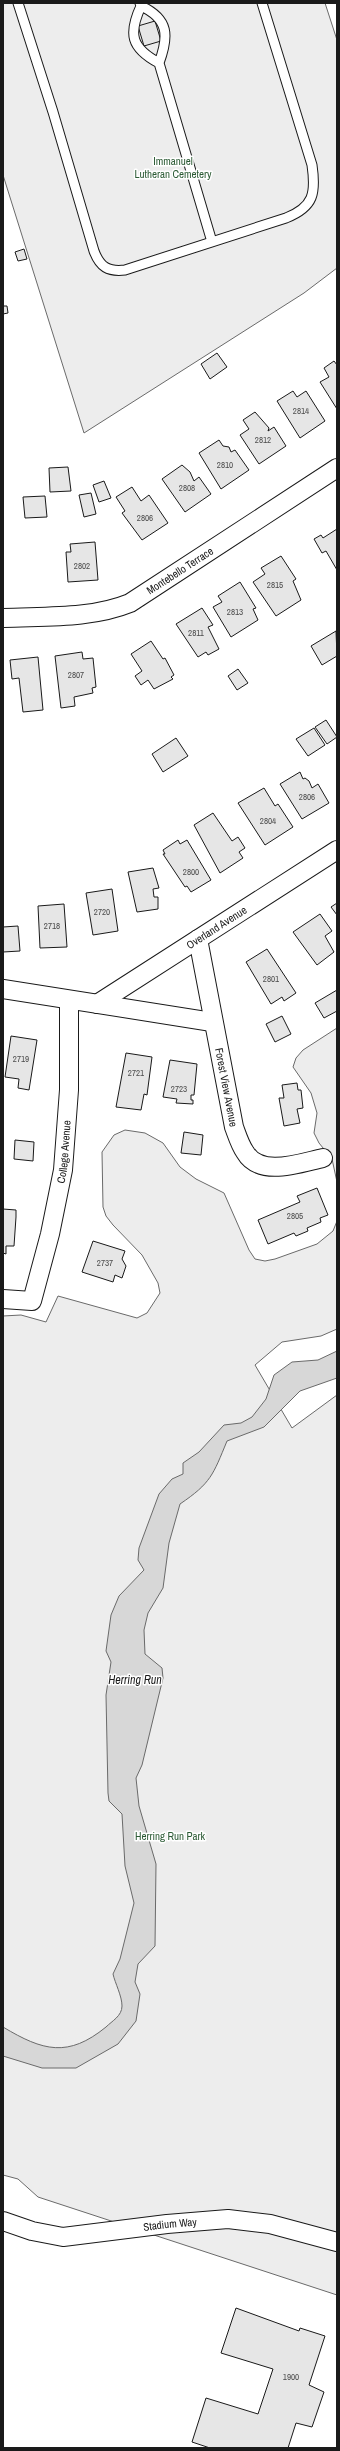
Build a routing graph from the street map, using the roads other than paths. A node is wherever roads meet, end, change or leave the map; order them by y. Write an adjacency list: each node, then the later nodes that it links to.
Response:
1 (18, 3): 5 (lane)
2 (262, 3): 5 (lane)
3 (140, 5): 4 (lane); 4 (lane)
4 (159, 62): 5 (lane)
5 (212, 242)
6 (337, 468): 7 (street, Montebello Terrace)
7 (3, 618)
8 (337, 850): 9 (street, Overland Avenue)
9 (198, 939): 12 (street, Overland Avenue); 13 (street, Forest View Avenue)
10 (3, 989): 11 (street)
11 (69, 1000): 12 (street); 15 (street, College Avenue)
12 (97, 1004): 13 (street)
13 (212, 1022): 14 (street, Forest View Avenue)
14 (323, 1158)
15 (3, 1299)
16 (3, 2221): 17 (street, Stadium Way)
17 (337, 2242)

